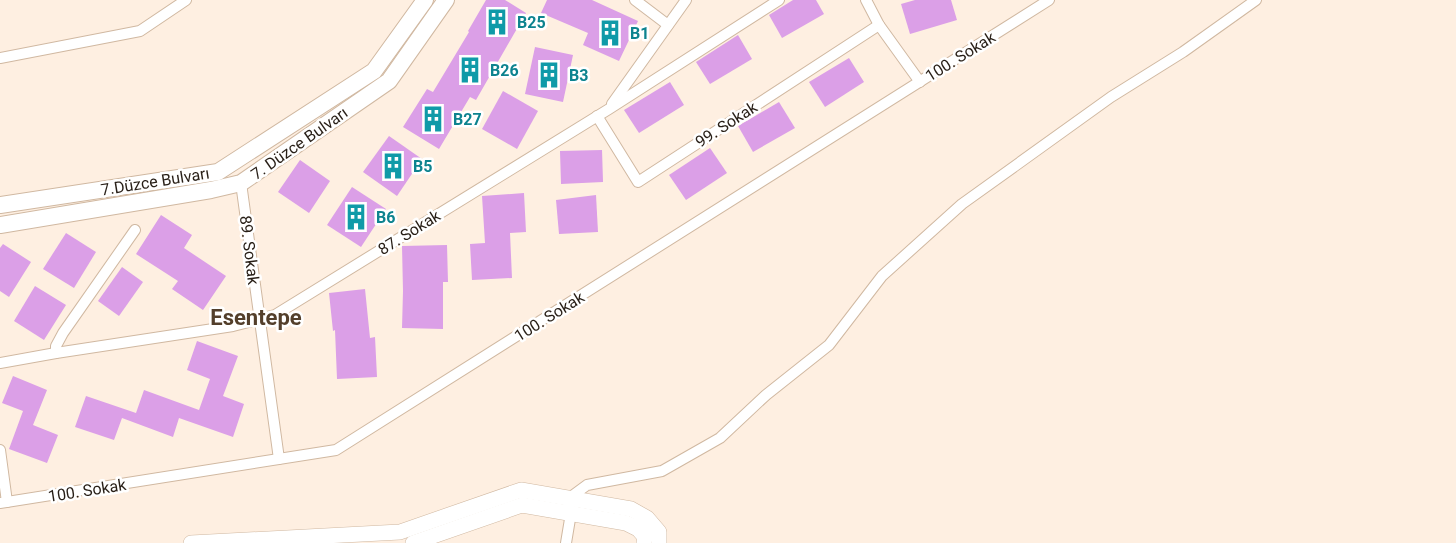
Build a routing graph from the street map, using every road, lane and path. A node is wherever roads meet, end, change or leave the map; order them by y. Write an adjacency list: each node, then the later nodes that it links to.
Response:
1 (186, 0): 12 (street)
2 (425, 0): 17 (main road, 7.Düzce Bulvarı)
3 (446, 0): 16 (main road, 7. Düzce Bulvarı)
4 (635, 0): 10 (street)
5 (686, 0): 10 (street)
6 (779, 0): 14 (street, 87. Sokak)
7 (866, 0): 11 (street)
8 (1049, 0): 13 (street, 100. Sokak)
9 (1256, 0): 26 (street)
10 (668, 25): 14 (street)
11 (879, 25): 13 (street); 15 (street, 99. Sokak)
12 (0, 58)
13 (920, 82): 24 (street, 100. Sokak)
14 (609, 109): 15 (street, 87. Sokak)
15 (597, 116): 20 (street, 87. Sokak)
16 (241, 183): 18 (main road, 7. Düzce Bulvarı); 20 (street, 89. Sokak)
17 (0, 205)
18 (0, 225)
19 (135, 230): 21 (street)
20 (259, 319): 21 (street, 87. Sokak); 24 (street, 89. Sokak)
21 (56, 353): 22 (street, 87. Sokak)
22 (0, 363)
23 (0, 450): 25 (street)
24 (279, 459): 25 (street, 100. Sokak)
25 (4, 503)
26 (570, 506): 27 (main road); 28 (main road); 29 (street); 30 (main road); 31 (main road)
27 (191, 543)
28 (413, 543)
29 (566, 543)
30 (644, 543)
31 (658, 543)

